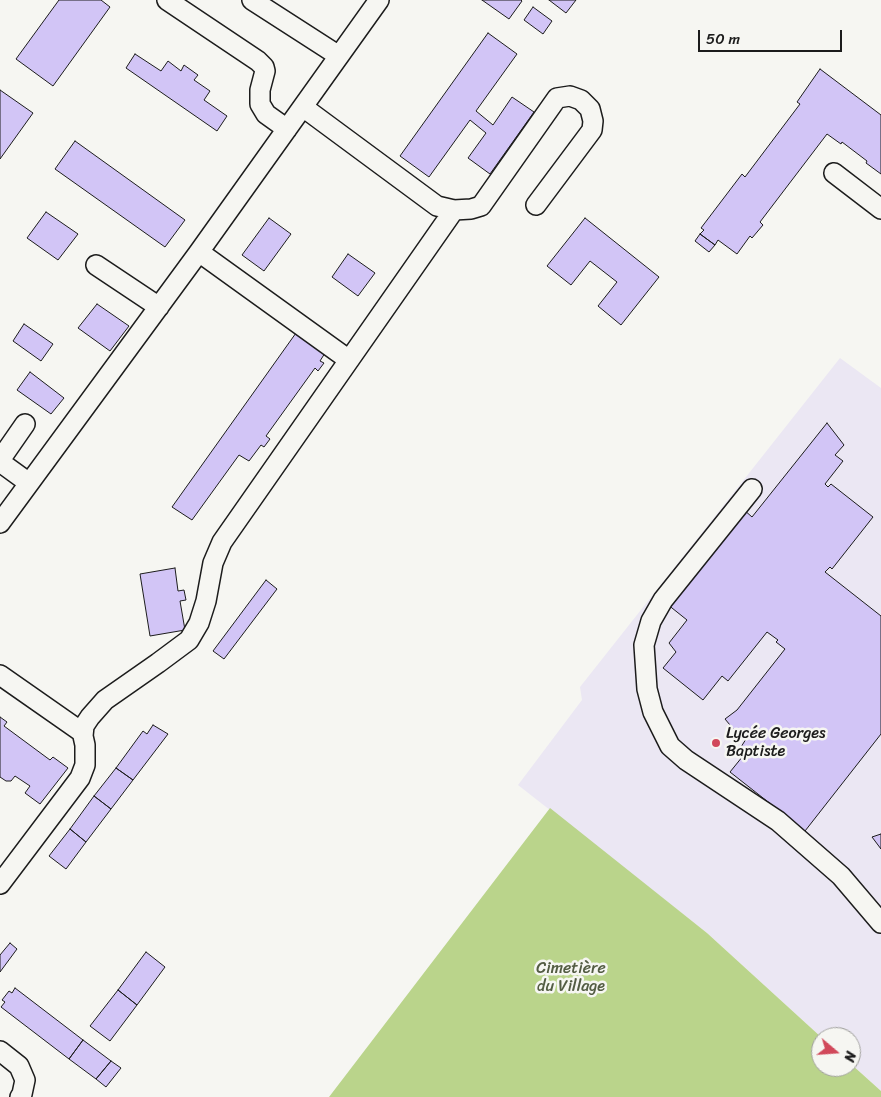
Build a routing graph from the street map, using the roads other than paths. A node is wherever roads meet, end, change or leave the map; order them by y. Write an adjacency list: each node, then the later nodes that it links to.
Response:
1 (167, 0): 6 (lane)
2 (252, 0): 4 (lane)
3 (379, 0): 4 (lane)
4 (339, 56): 5 (lane)
5 (303, 107): 6 (lane); 10 (lane)
6 (287, 130): 11 (lane)
7 (834, 173): 9 (lane)
8 (536, 205): 10 (lane)
9 (881, 209)
10 (454, 210): 14 (lane)
11 (199, 252): 13 (lane); 14 (lane)
12 (96, 265): 13 (lane)
13 (159, 307): 17 (lane)
14 (349, 360): 21 (lane)
15 (25, 424): 16 (lane)
16 (0, 461): 17 (lane)
17 (30, 483): 19 (lane)
18 (752, 489): 23 (lane)
19 (0, 523)
20 (0, 675): 21 (lane)
21 (83, 733): 22 (lane)
22 (0, 884)
23 (881, 924)
24 (0, 1051): 25 (lane)
25 (20, 1097)

